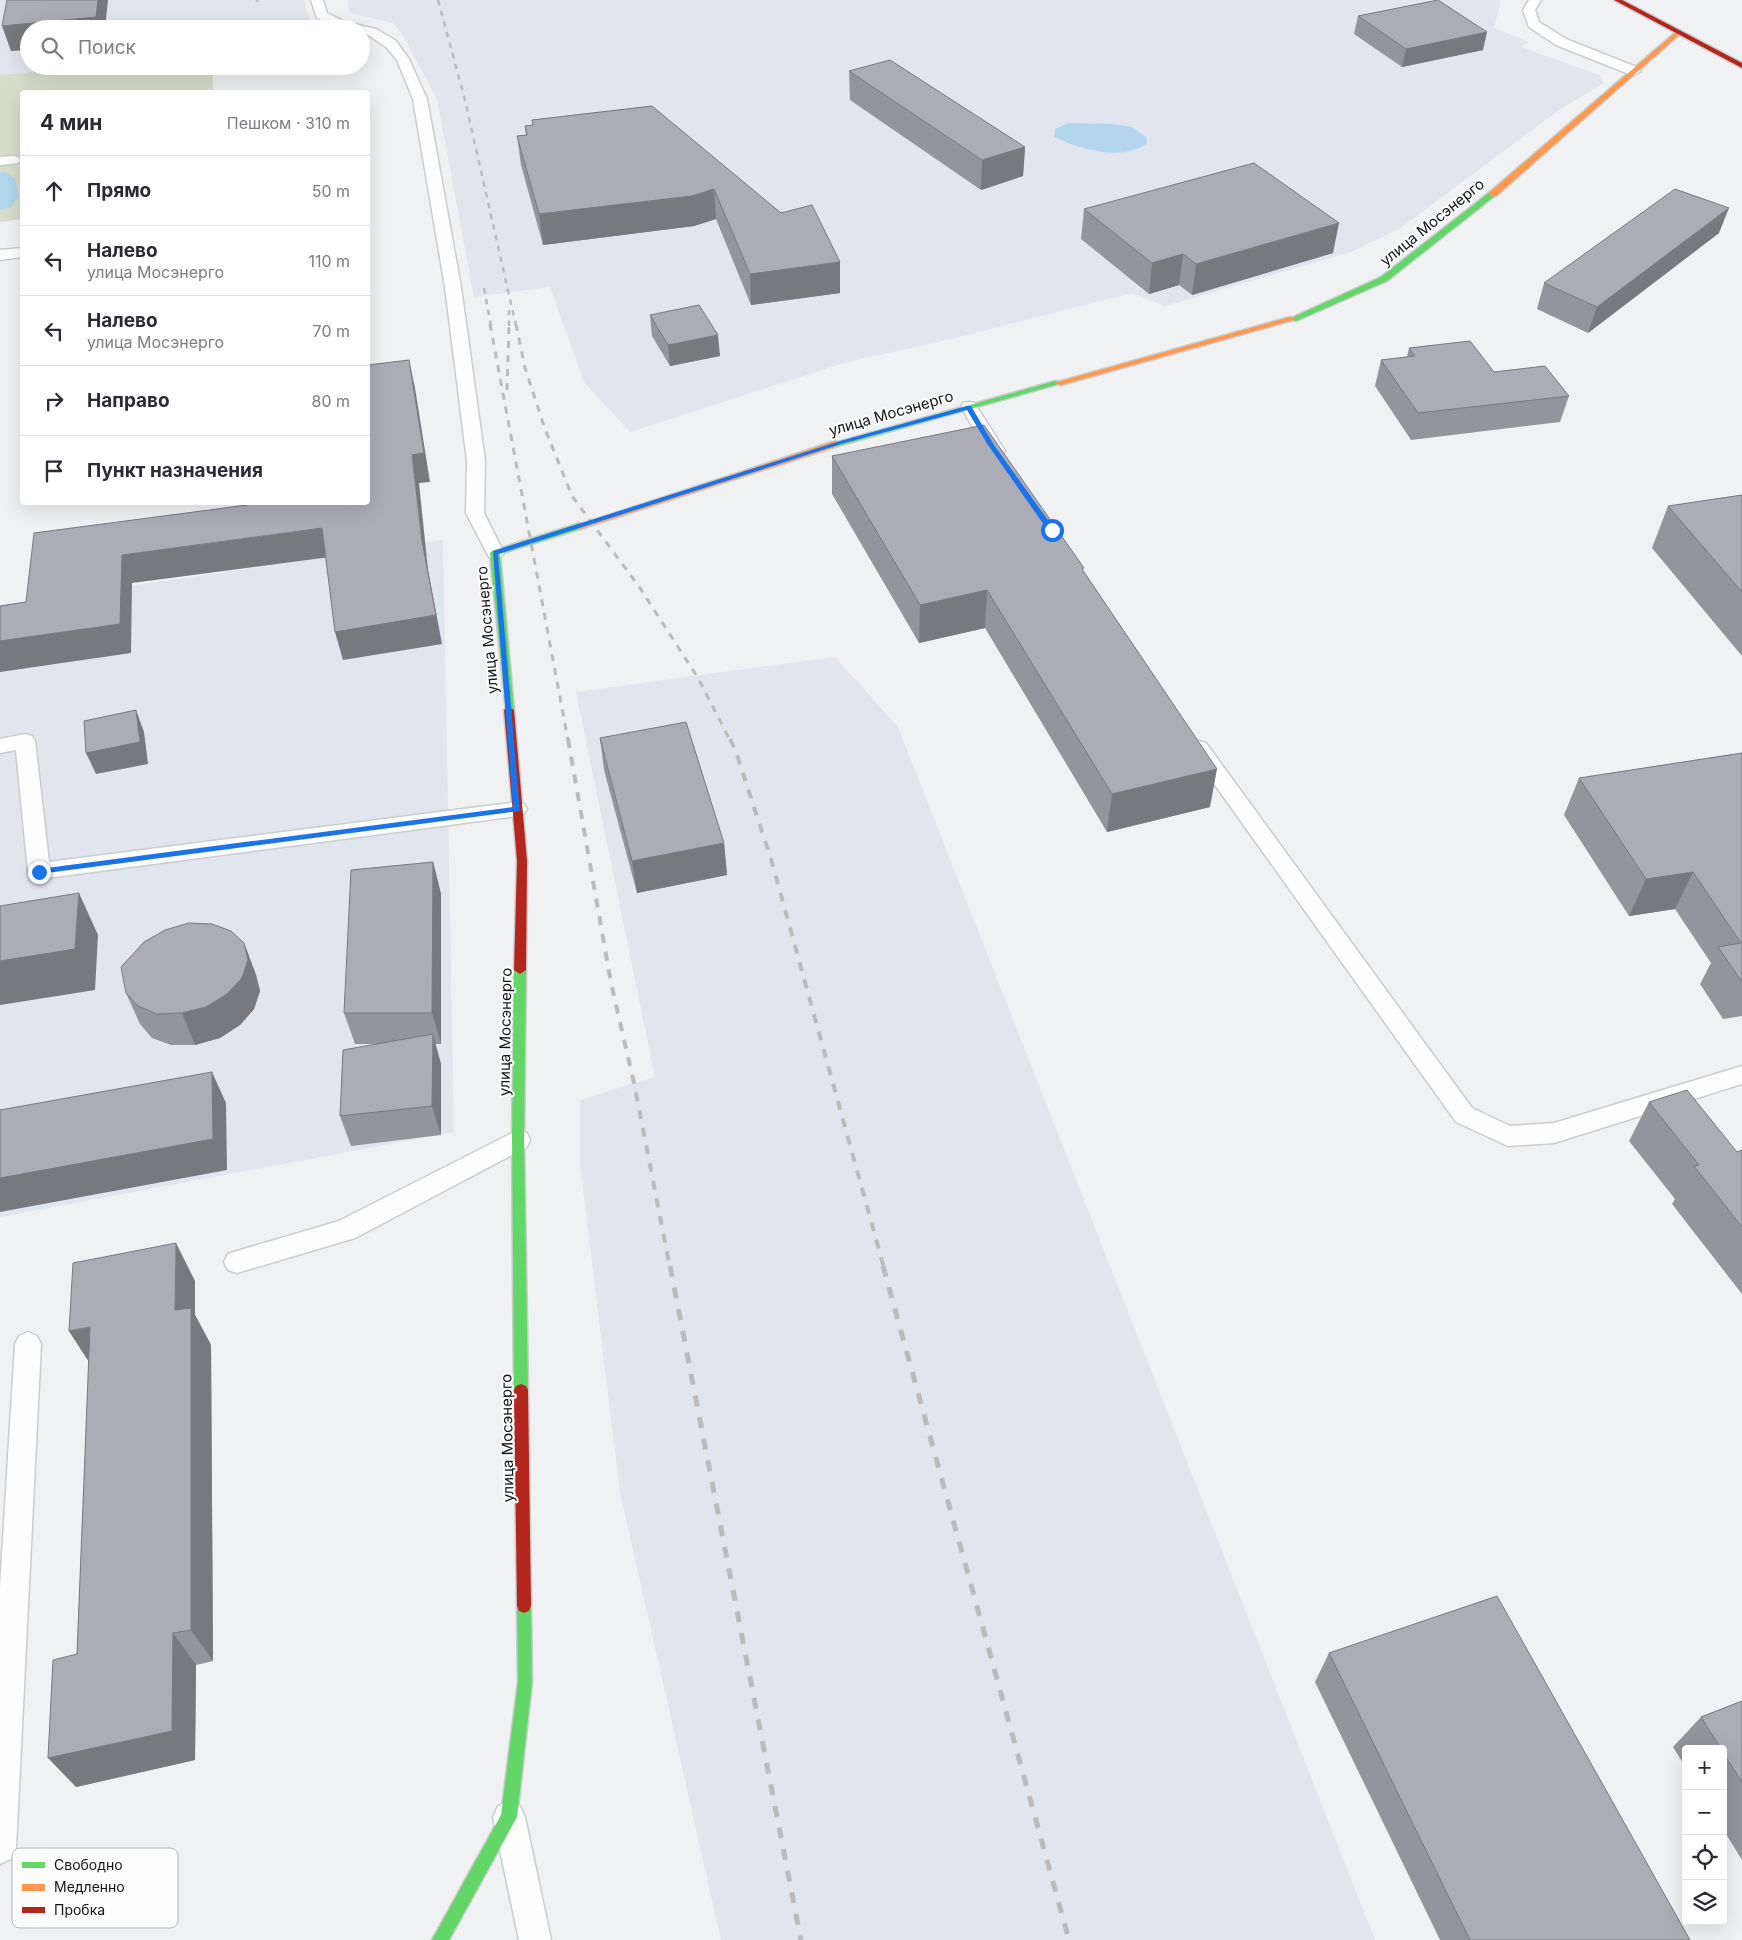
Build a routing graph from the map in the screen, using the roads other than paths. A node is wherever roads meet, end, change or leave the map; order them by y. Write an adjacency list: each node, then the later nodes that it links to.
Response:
1 (317, 0): 4 (lane)
2 (1535, 0): 8 (lane)
3 (1616, 0): 6 (street)
4 (330, 20)
5 (370, 32): 13 (lane)
6 (1678, 33): 7 (street); 8 (street, улица Мосэнерго)
7 (1742, 66)
8 (1634, 71): 11 (street, улица Мосэнерго)
9 (20, 253): 10 (lane)
10 (0, 255)
11 (969, 407): 12 (lane); 13 (street, улица Мосэнерго)
12 (1008, 468)
13 (495, 553): 16 (street, улица Мосэнерго)
14 (1189, 733): 17 (lane)
15 (0, 746): 16 (lane)
16 (517, 809): 18 (street, улица Мосэнерго)
17 (1742, 1075)
18 (518, 1140): 19 (lane); 21 (street, улица Мосэнерго)
19 (237, 1262)
20 (28, 1344): 22 (lane)
21 (509, 1817): 23 (street, улица Мосэнерго); 24 (lane)
22 (0, 1848)
23 (440, 1940)
24 (535, 1940)

